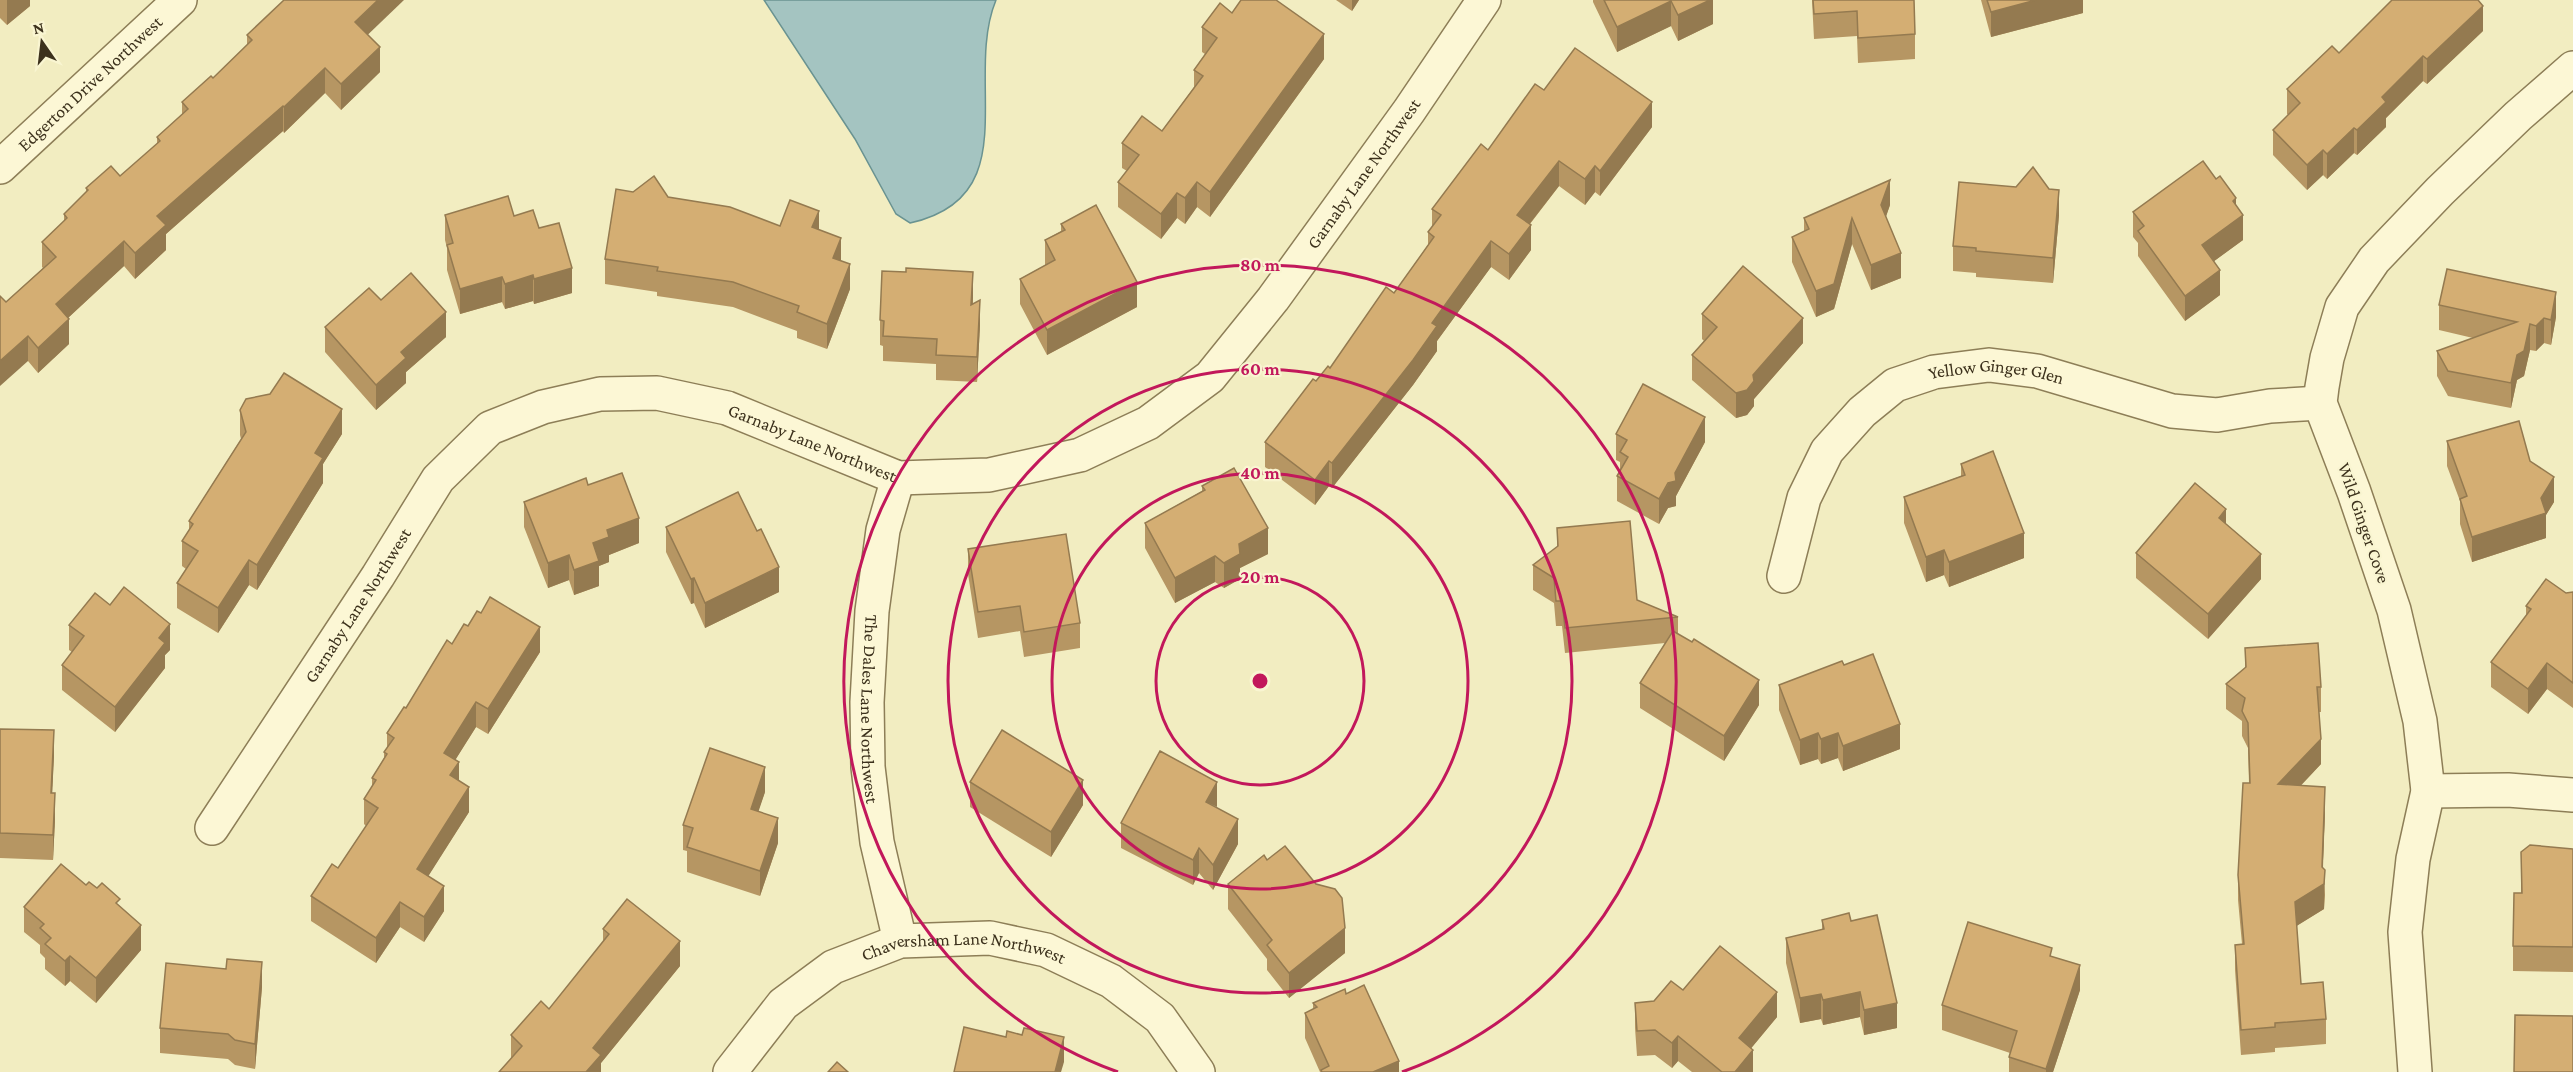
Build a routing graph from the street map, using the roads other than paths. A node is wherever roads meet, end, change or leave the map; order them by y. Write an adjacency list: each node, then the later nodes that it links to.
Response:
1 (180, 0): 4 (street, Edgerton Drive Northwest)
2 (1484, 0): 6 (street, Garnaby Lane Northwest)
3 (2573, 68): 5 (street, Wild Ginger Cove)
4 (0, 167)
5 (2320, 403): 7 (street, Yellow Ginger Glen); 8 (street, Wild Ginger Cove)
6 (898, 478): 10 (street, Garnaby Lane Northwest); 11 (street, The Dales Lane Northwest)
7 (1784, 576)
8 (2428, 791): 9 (street); 14 (street, Wild Ginger Cove)
9 (2573, 795)
10 (212, 828)
11 (900, 941): 12 (street, Chaversham Lane Northwest); 13 (street, Chaversham Lane Northwest)
12 (730, 1072)
13 (1198, 1072)
14 (2415, 1072)

